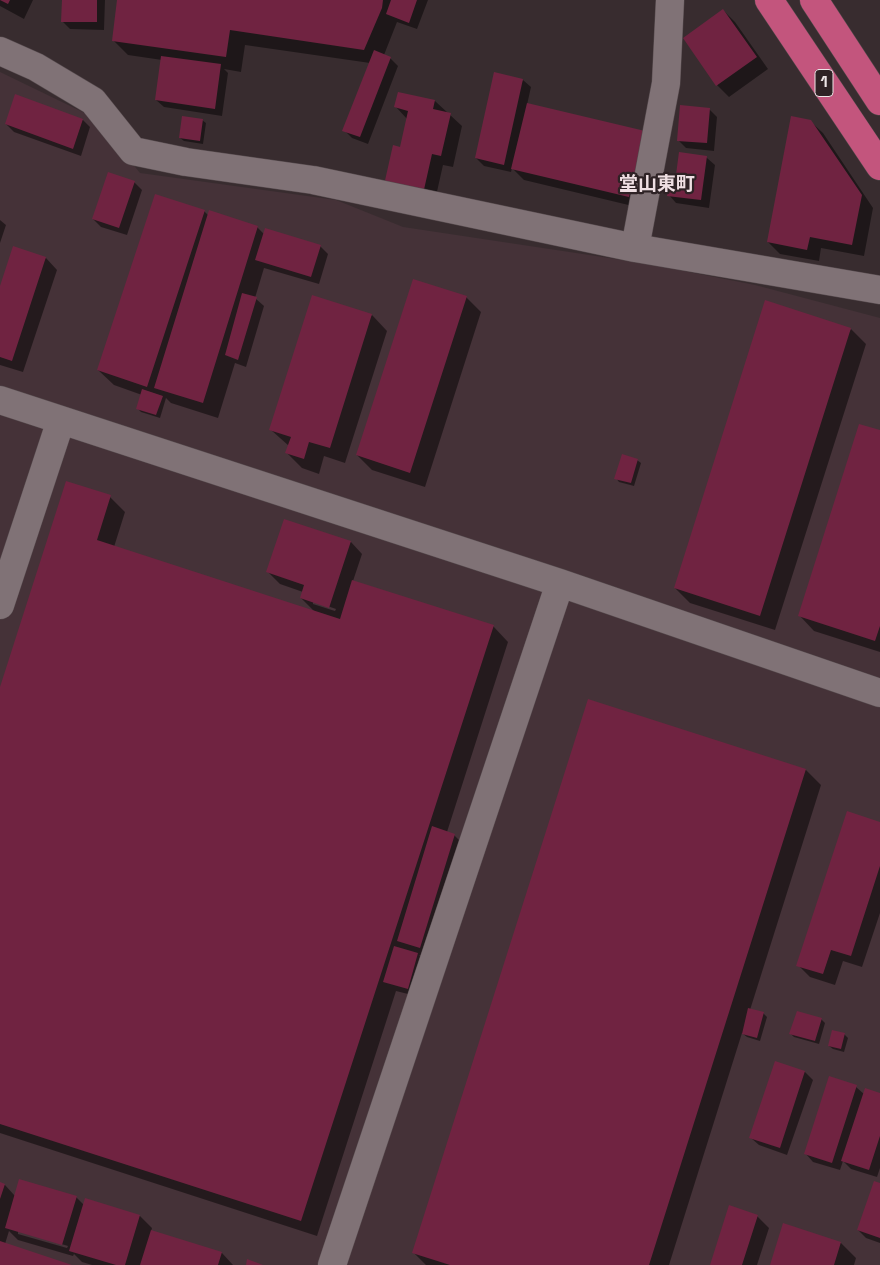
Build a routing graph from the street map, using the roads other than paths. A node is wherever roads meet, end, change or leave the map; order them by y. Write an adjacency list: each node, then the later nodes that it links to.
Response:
1 (670, 0): 7 (street)
2 (769, 0): 6 (highway, 1)
3 (814, 0): 5 (highway, 1)
4 (0, 51): 7 (street)
5 (880, 101)
6 (880, 166)
7 (635, 248): 8 (street)
8 (880, 290)
9 (0, 400): 10 (street)
10 (61, 420): 11 (street); 12 (street)
11 (560, 583): 13 (street); 14 (street)
12 (0, 605)
13 (880, 693)
14 (332, 1265)

